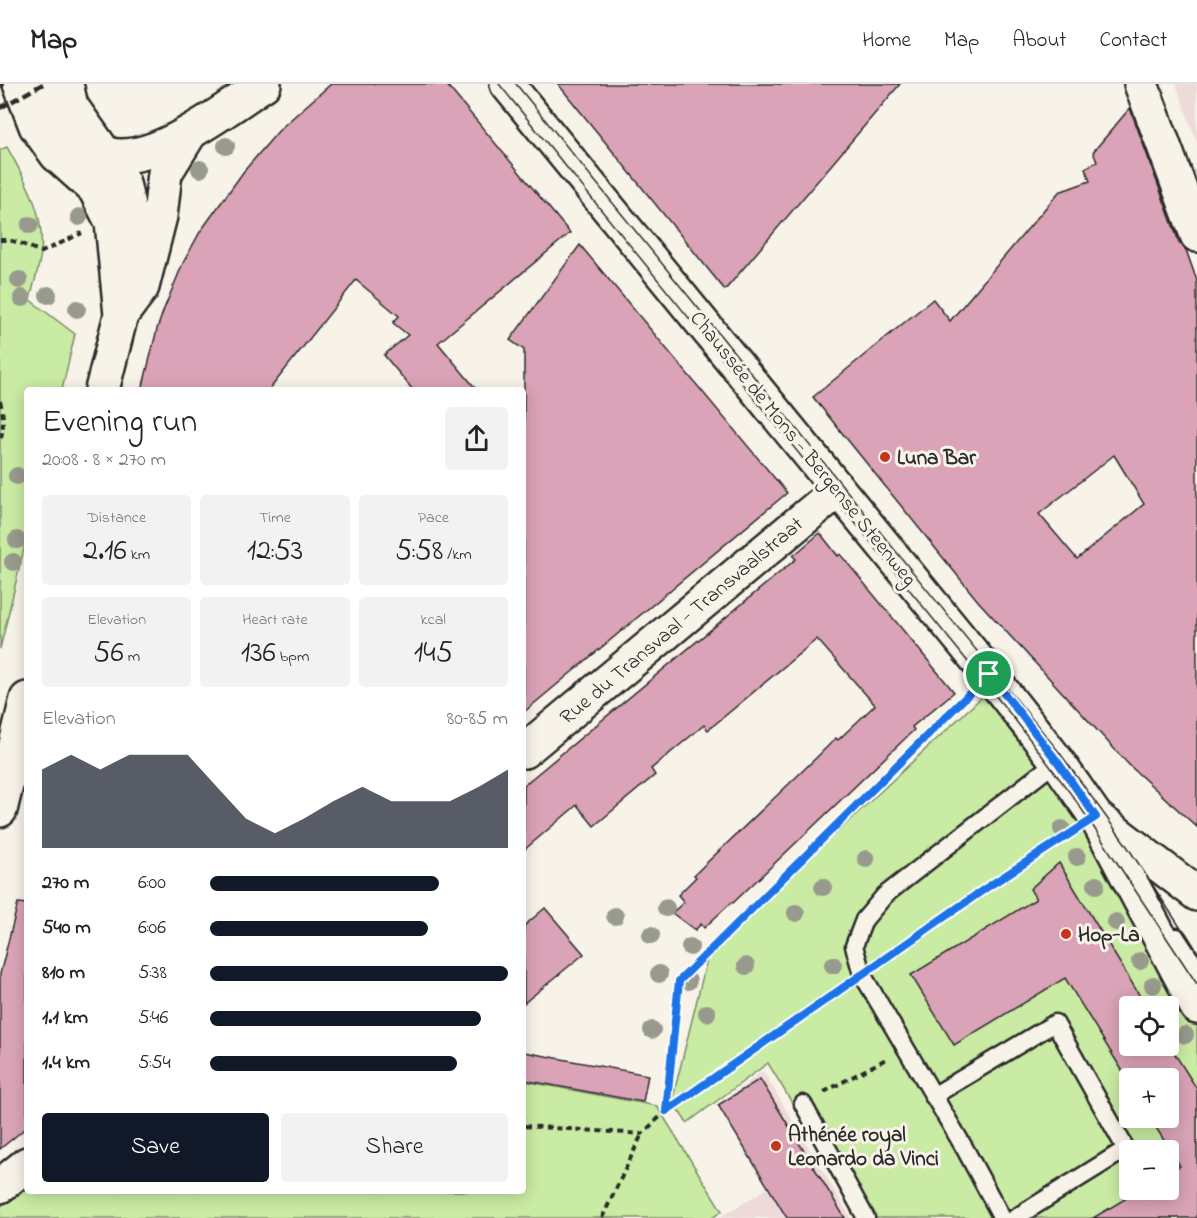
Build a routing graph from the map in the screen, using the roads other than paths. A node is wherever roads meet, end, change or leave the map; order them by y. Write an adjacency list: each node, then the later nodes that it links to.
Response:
1 (20, 84): 10 (main road)
2 (43, 84): 8 (main road)
3 (66, 84): 8 (main road)
4 (264, 84): 7 (main road)
5 (507, 84): 12 (main road, Chaussée de Mons - Bergense Steenweg)
6 (1141, 84): 9 (main road)
7 (190, 133): 8 (main road); 10 (main road)
8 (105, 154): 10 (main road)
9 (1197, 235)
10 (121, 315): 11 (main road)
11 (103, 387)
12 (838, 490): 14 (main road, Rue du Transvaal - Transvaalstraat); 16 (main road, Chaussée de Mons - Bergense Steenweg)
13 (24, 707): 15 (main road)
14 (527, 742)
15 (6, 756): 17 (main road)
16 (1057, 761): 18 (main road, Chaussée de Mons - Bergense Steenweg); 22 (lane)
17 (0, 810)
18 (1096, 817): 19 (main road); 20 (lane); 21 (main road)
19 (1197, 894)
20 (1197, 969)
21 (1197, 1007)
22 (933, 1096): 27 (lane); 28 (lane)
23 (803, 1104): 26 (lane)
24 (24, 1166): 25 (main road)
25 (0, 1186)
26 (866, 1218)
27 (1002, 1218)
28 (1015, 1218)

